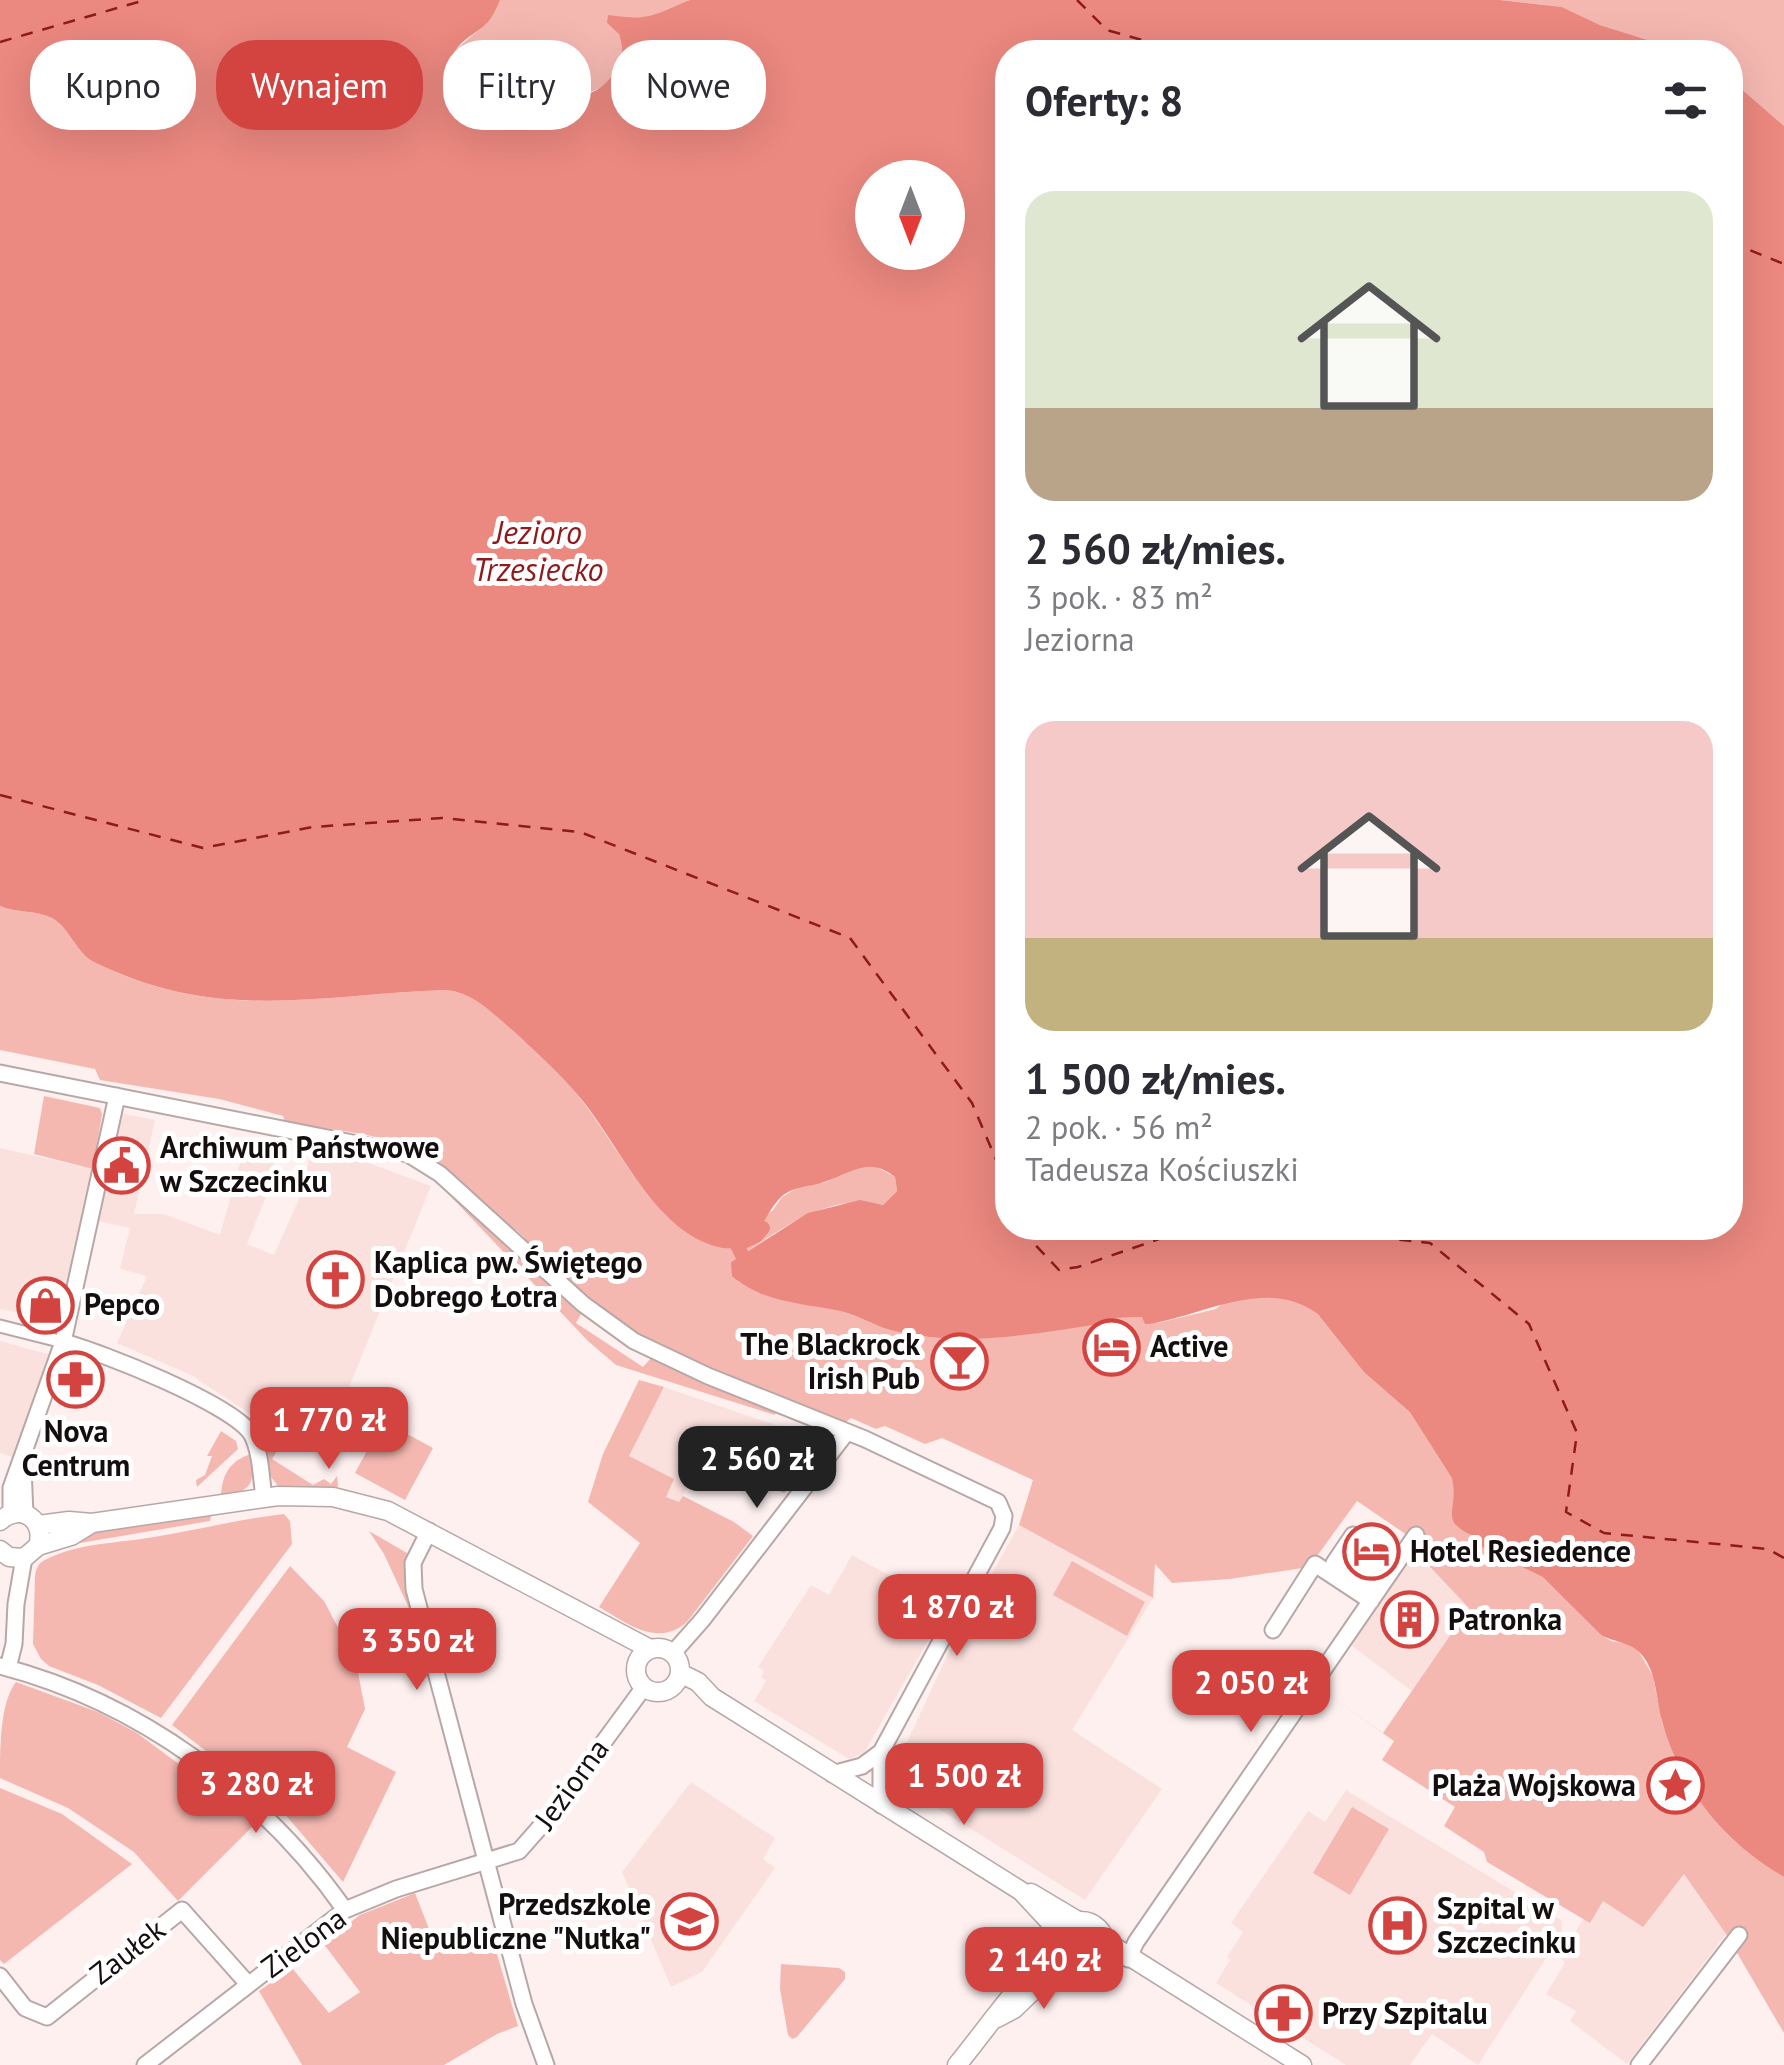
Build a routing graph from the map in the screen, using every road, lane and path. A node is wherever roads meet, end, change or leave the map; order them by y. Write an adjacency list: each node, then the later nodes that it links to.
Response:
1 (0, 1072): 2 (street)
2 (117, 1096): 4 (street); 5 (street)
3 (0, 1326): 4 (street)
4 (63, 1342): 6 (street); 7 (street)
5 (847, 1432): 15 (street); 20 (street)
6 (264, 1497): 8 (street); 9 (street)
7 (19, 1518): 8 (street); 12 (street)
8 (92, 1523): 12 (street)
9 (429, 1531): 16 (street); 23 (street)
10 (1353, 1535): 13 (street)
11 (1416, 1536): 13 (street)
12 (18, 1553): 17 (street)
13 (1374, 1596): 14 (street); 30 (street)
14 (1274, 1630)
15 (673, 1653): 16 (street); 18 (street)
16 (644, 1654): 19 (street)
17 (4, 1668): 25 (street)
18 (676, 1680): 19 (street); 21 (street)
19 (644, 1687): 23 (street, Jeziorna)
20 (880, 1752): 21 (street); 22 (street)
21 (832, 1774): 22 (street)
22 (881, 1805): 24 (street)
23 (485, 1861): 25 (street, Zielona); 36 (street)
24 (1021, 1891): 26 (street); 28 (street)
25 (345, 1910): 33 (street, Zielona)
26 (1078, 1921): 28 (street); 29 (street)
27 (1739, 1935): 39 (street)
28 (1059, 1939): 31 (street); 34 (street)
29 (1103, 1950): 30 (street); 31 (street)
30 (1128, 1959): 38 (street)
31 (1071, 1967): 34 (street)
32 (0, 1976): 33 (street, Zaułek)
33 (248, 1984): 35 (street, Zielona)
34 (997, 2018): 37 (street)
35 (145, 2065)
36 (546, 2065)
37 (957, 2065)
38 (1302, 2065)
39 (1639, 2065)

